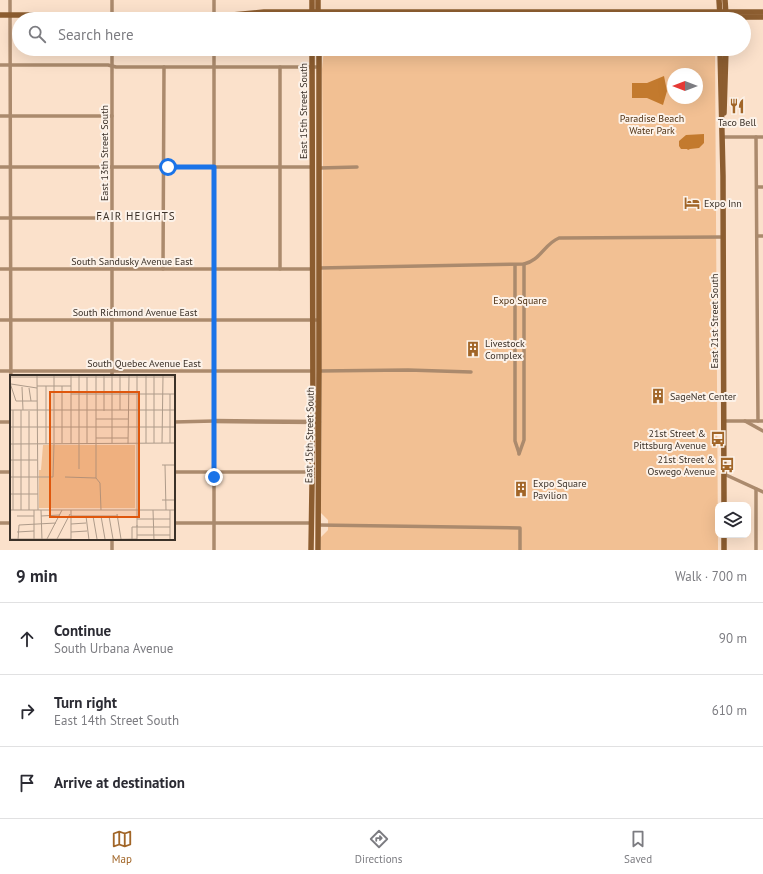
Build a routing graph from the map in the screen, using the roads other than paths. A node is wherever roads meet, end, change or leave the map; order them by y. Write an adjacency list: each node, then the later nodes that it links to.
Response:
1 (10, 0): 20 (street)
2 (112, 0): 9 (street)
3 (214, 0): 10 (street)
4 (312, 0): 11 (main road)
5 (318, 0): 12 (main road)
6 (719, 0): 15 (main road)
7 (725, 0): 16 (main road)
8 (396, 11): 13 (main road); 14 (main road)
9 (112, 12)
10 (214, 12)
11 (315, 12)
12 (316, 12)
13 (380, 12)
14 (473, 12)
15 (722, 12)
16 (724, 12)
17 (763, 12): 18 (main road)
18 (751, 13)
19 (0, 14): 20 (main road)
20 (10, 15): 30 (street)
21 (751, 17): 22 (main road)
22 (763, 17)
23 (112, 56): 31 (street, East 13th Street South)
24 (214, 56): 33 (street)
25 (313, 56): 35 (main road, East 15th Street South)
26 (317, 56): 35 (main road, East 15th Street South)
27 (720, 56): 41 (main road, East 21st Street South)
28 (726, 56): 41 (main road, East 21st Street South)
29 (0, 65): 30 (street)
30 (11, 65): 31 (street); 37 (street)
31 (112, 66): 32 (street); 38 (street, East 13th Street South)
32 (164, 67): 33 (street); 45 (street)
33 (214, 67): 34 (street); 46 (street)
34 (280, 67): 35 (street); 47 (street)
35 (315, 67): 49 (main road, East 15th Street South)
36 (0, 116): 37 (street)
37 (11, 116): 38 (street); 43 (street)
38 (112, 116): 44 (street, East 13th Street South)
39 (756, 136): 40 (street); 41 (street); 50 (street)
40 (763, 136)
41 (722, 137): 55 (main road, East 21st Street South)
42 (0, 167): 43 (street)
43 (10, 167): 44 (street); 53 (street)
44 (112, 167): 45 (street); 54 (street, East 13th Street South)
45 (164, 167): 46 (street); 63 (street)
46 (214, 167): 47 (street); 64 (street)
47 (280, 167): 49 (street); 65 (street)
48 (357, 167): 49 (street)
49 (315, 168): 66 (main road, East 15th Street South)
50 (757, 187): 51 (street); 56 (street)
51 (763, 187)
52 (0, 218): 53 (street)
53 (10, 218): 54 (street); 62 (street)
54 (112, 218): 60 (street, East 13th Street South)
55 (723, 236): 58 (street); 85 (main road, East 21st Street South)
56 (757, 236): 57 (street); 67 (street)
57 (763, 236)
58 (524, 264): 59 (street, South Sandusky Avenue East); 59 (street)
59 (515, 265): 66 (street, South Sandusky Avenue East)
60 (112, 268): 62 (street, South Sandusky Avenue East); 63 (street, South Sandusky Avenue East); 71 (street, East 13th Street South)
61 (0, 269): 62 (street, South Sandusky Avenue East)
62 (11, 269): 70 (street)
63 (164, 269): 64 (street, South Sandusky Avenue East)
64 (214, 269): 65 (street, South Sandusky Avenue East); 72 (street)
65 (280, 269): 66 (street, South Sandusky Avenue East)
66 (316, 269): 73 (main road, East 15th Street South)
67 (757, 282): 68 (street); 74 (street)
68 (763, 282)
69 (0, 320): 70 (street, South Richmond Avenue East)
70 (10, 320): 71 (street, South Richmond Avenue East); 78 (street)
71 (112, 320): 72 (street, South Richmond Avenue East); 76 (street, East 13th Street South)
72 (214, 320): 73 (street, South Richmond Avenue East); 79 (street)
73 (316, 320): 80 (main road, East 15th Street South); 81 (main road, East 15th Street South)
74 (757, 329): 75 (street); 87 (street)
75 (763, 329)
76 (112, 370): 78 (street, South Quebec Avenue East); 79 (street, South Quebec Avenue East); 84 (street, East 13th Street South)
77 (0, 371): 78 (street, South Quebec Avenue East)
78 (11, 371): 83 (street)
79 (214, 371): 80 (street, South Quebec Avenue East); 90 (street)
80 (313, 371): 81 (main road); 91 (main road, East 15th Street South)
81 (319, 371): 82 (street); 91 (main road, East 15th Street South)
82 (470, 372)
83 (11, 375)
84 (112, 375)
85 (724, 421): 86 (street); 96 (main road, East 21st Street South)
86 (744, 421): 87 (street); 92 (street)
87 (758, 421): 88 (street)
88 (763, 421)
89 (175, 422): 90 (street)
90 (214, 422): 91 (street); 94 (street)
91 (316, 422): 95 (main road, East 15th Street South)
92 (763, 431)
93 (175, 472): 94 (street)
94 (214, 472): 95 (street); 101 (street)
95 (314, 472): 102 (main road, East 15th Street South)
96 (724, 474): 97 (street); 99 (main road, East 21st Street South)
97 (756, 489): 98 (street); 109 (street)
98 (763, 492)
99 (724, 502)
100 (175, 523): 101 (street)
101 (214, 523): 102 (street); 104 (street)
102 (315, 524): 105 (main road, East 15th Street South); 106 (main road, East 15th Street South); 107 (street)
103 (724, 538): 108 (main road)
104 (214, 550)
105 (311, 550)
106 (318, 550)
107 (520, 550)
108 (724, 550)
109 (756, 550)

